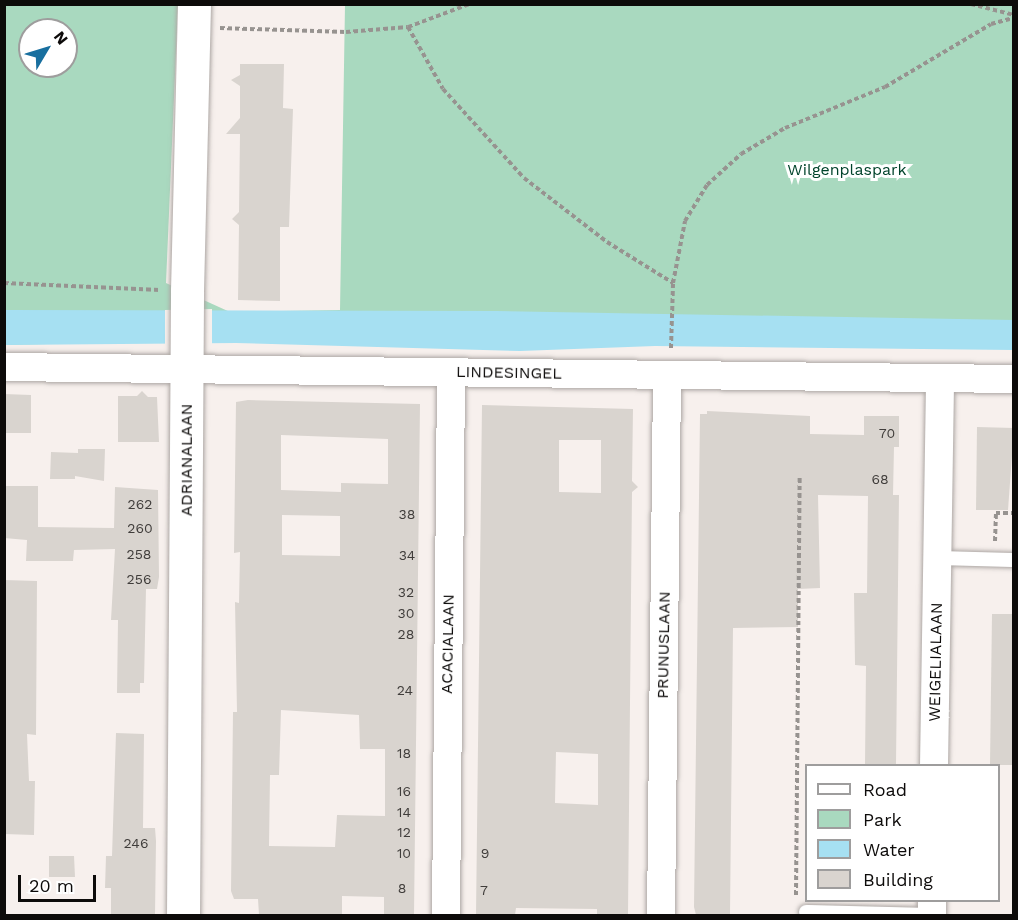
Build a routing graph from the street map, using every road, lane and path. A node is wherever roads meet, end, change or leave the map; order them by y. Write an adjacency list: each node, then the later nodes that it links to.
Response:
1 (470, 4): 5 (path)
2 (971, 4): 4 (path)
3 (194, 16): 5 (path); 8 (street, ADRIANALAAN)
4 (1014, 17): 7 (path)
5 (408, 27): 7 (path)
6 (4, 283): 8 (path)
7 (673, 283): 10 (path)
8 (187, 296): 9 (street, ADRIANALAAN)
9 (188, 362): 11 (street, LINDESINGEL); 12 (street, LINDESINGEL); 23 (street, ADRIANALAAN)
10 (669, 364): 12 (street, LINDESINGEL); 13 (street, LINDESINGEL); 25 (street, PRUNUSLAAN)
11 (4, 367)
12 (451, 372): 24 (street, ACACIALAAN)
13 (939, 378): 14 (street, LINDESINGEL); 17 (street, WEIGELIALAAN)
14 (1014, 379)
15 (800, 477): 22 (path)
16 (1014, 513): 18 (path)
17 (937, 558): 18 (lane); 20 (street, WEIGELIALAAN)
18 (995, 560): 19 (lane)
19 (1014, 560)
20 (934, 764)
21 (932, 910): 22 (lane)
22 (806, 912)
23 (183, 915)
24 (446, 915)
25 (662, 915)

